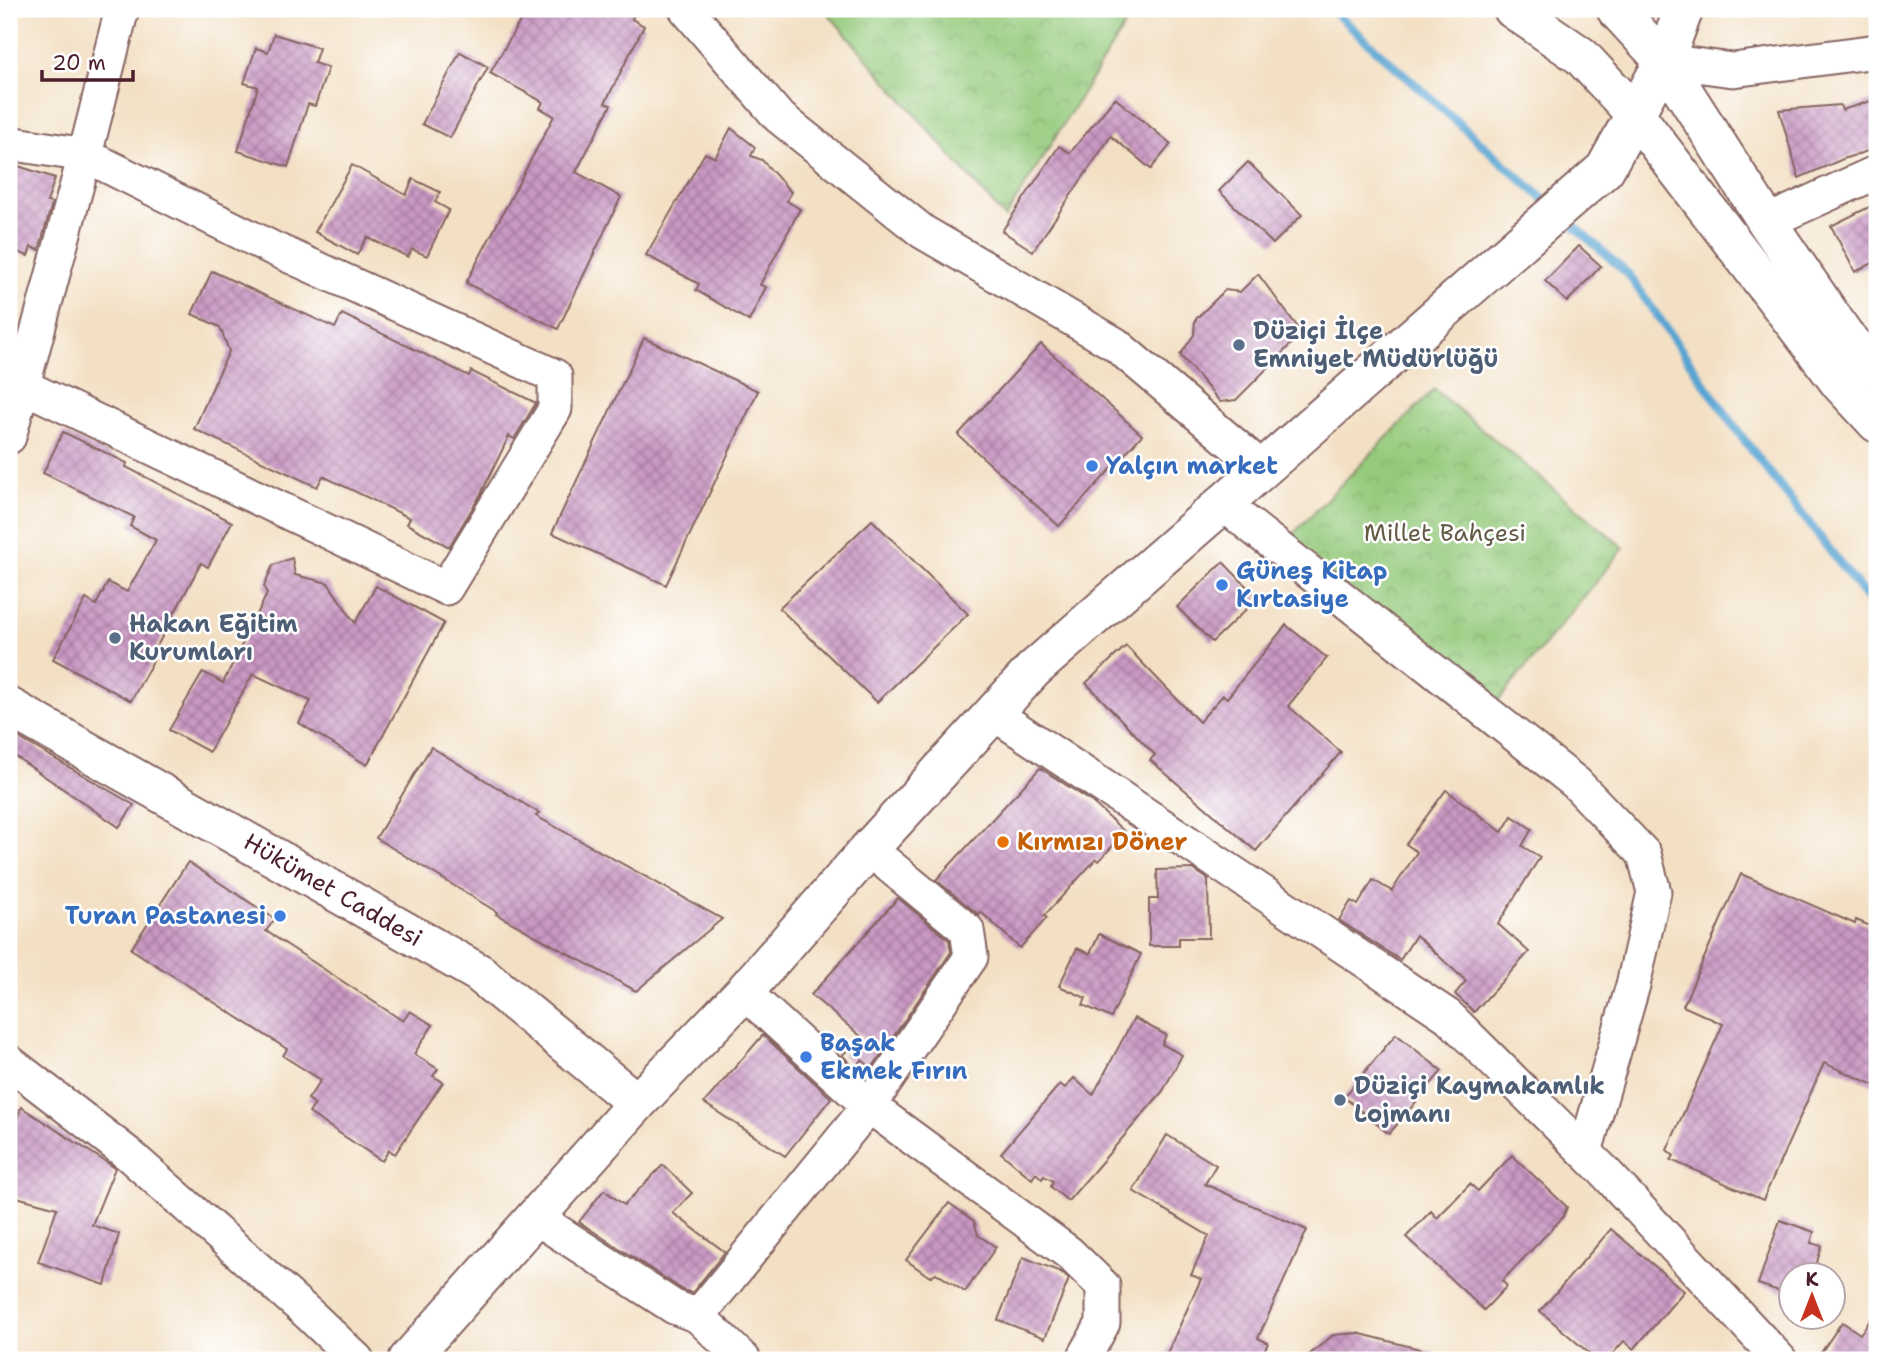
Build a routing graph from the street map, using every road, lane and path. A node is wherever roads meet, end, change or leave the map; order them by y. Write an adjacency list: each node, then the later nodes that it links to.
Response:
1 (122, 9): 10 (street)
2 (686, 9): 17 (street)
3 (1513, 9): 8 (main road)
4 (1615, 9): 7 (main road)
5 (1684, 9): 7 (main road)
6 (1877, 51): 7 (street)
7 (1664, 61): 8 (main road); 12 (main road)
8 (1634, 113): 15 (main road); 17 (main road)
9 (9, 142): 10 (street)
10 (85, 155): 14 (street); 14 (street)
11 (1877, 172): 12 (street)
12 (1767, 222): 13 (main road)
13 (1877, 370)
14 (16, 384): 16 (street)
15 (1877, 423)
16 (9, 437)
17 (1263, 469): 18 (main road)
18 (1223, 504): 20 (main road); 26 (street)
19 (9, 707): 24 (main road, Hükümet Caddesi)
20 (993, 713): 21 (main road); 26 (street)
21 (869, 849): 22 (main road); 25 (street)
22 (744, 992): 24 (main road); 25 (street)
23 (9, 1062): 29 (street)
24 (637, 1103): 27 (main road)
25 (869, 1106): 28 (street); 32 (street)
26 (1585, 1152): 33 (street)
27 (535, 1217): 28 (street); 30 (main road)
28 (698, 1316): 31 (street)
29 (358, 1360)
30 (408, 1360)
31 (744, 1360)
32 (1083, 1360)
33 (1780, 1360)

